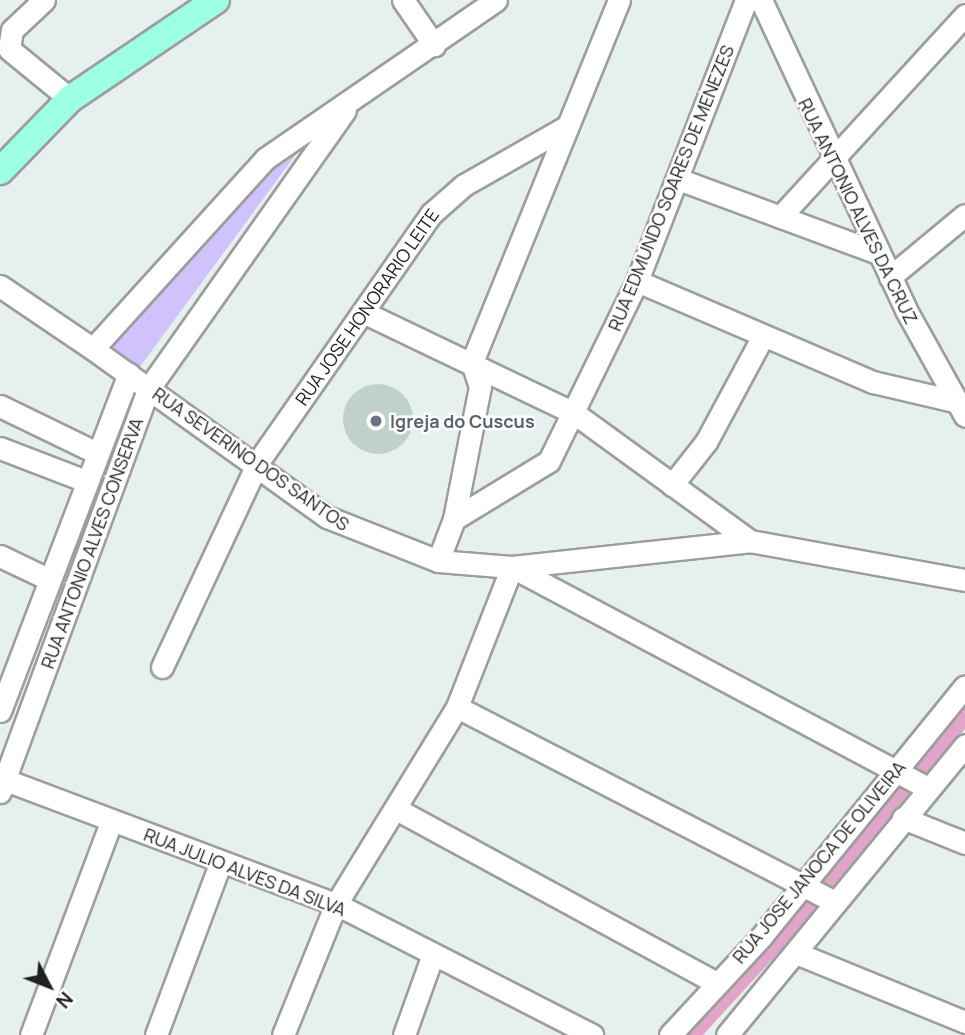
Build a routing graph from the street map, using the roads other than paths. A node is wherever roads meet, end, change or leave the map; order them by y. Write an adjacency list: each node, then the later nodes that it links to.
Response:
1 (44, 0): 10 (street)
2 (216, 0): 10 (main road)
3 (403, 0): 9 (street)
4 (496, 0): 9 (street)
5 (619, 0): 12 (street)
6 (746, 0): 15 (street, RUA EDMUNDO SOARES DE MENEZES)
7 (761, 0): 13 (street, RUA ANTONIO ALVES DA CRUZ)
8 (965, 15): 13 (street)
9 (434, 45): 11 (street)
10 (70, 99): 14 (main road)
11 (352, 99): 24 (street); 27 (street, RUA ANTONIO ALVES CONSERVA)
12 (564, 128): 22 (street, RUA JOSE HONORARIO LEITE); 25 (street)
13 (832, 160): 17 (street); 18 (street, RUA ANTONIO ALVES DA CRUZ)
14 (2, 167)
15 (678, 179): 17 (street); 20 (street, RUA EDMUNDO SOARES DE MENEZES)
16 (965, 215): 19 (street)
17 (780, 217): 18 (street)
18 (878, 253): 19 (street, RUA ANTONIO ALVES DA CRUZ)
19 (890, 277): 29 (street, RUA ANTONIO ALVES DA CRUZ)
20 (637, 281): 23 (street); 30 (street, RUA EDMUNDO SOARES DE MENEZES)
21 (0, 286): 24 (street, RUA SEVERINO DOS SANTOS)
22 (365, 313): 25 (street); 33 (street, RUA JOSE HONORARIO LEITE)
23 (763, 336): 29 (street); 35 (street)
24 (93, 349): 26 (street, RUA SEVERINO DOS SANTOS)
25 (471, 362): 30 (street); 36 (street)
26 (129, 374): 27 (street, RUA SEVERINO DOS SANTOS); 32 (street)
27 (149, 387): 33 (street, RUA SEVERINO DOS SANTOS); 49 (street, RUA ANTONIO ALVES CONSERVA)
28 (0, 406): 32 (street)
29 (961, 409)
30 (574, 413): 35 (street); 36 (street, RUA EDMUNDO SOARES DE MENEZES)
31 (0, 448): 34 (street)
32 (97, 453): 34 (street)
33 (258, 462): 39 (street, RUA SEVERINO DOS SANTOS); 43 (street, RUA JOSE HONORARIO LEITE)
34 (86, 481): 41 (street)
35 (672, 485): 37 (street)
36 (454, 519): 39 (street)
37 (750, 541): 40 (street); 42 (street)
38 (0, 556): 41 (street)
39 (438, 561): 40 (street, RUA SEVERINO DOS SANTOS)
40 (512, 567): 45 (street); 48 (street)
41 (48, 579): 46 (street)
42 (965, 580)
43 (162, 667)
44 (965, 686): 48 (street, RUA JOSE JANOCA DE OLIVEIRA)
45 (457, 707): 51 (street); 56 (street)
46 (0, 711)
47 (965, 745): 50 (street)
48 (893, 772): 50 (street); 56 (street, RUA JOSE JANOCA DE OLIVEIRA)
49 (2, 783): 53 (street, RUA JULIO ALVES DA SILVA)
50 (926, 786): 52 (street)
51 (398, 810): 57 (street); 60 (street)
52 (903, 818): 54 (street); 56 (street)
53 (111, 822): 55 (street, RUA JULIO ALVES DA SILVA); 62 (street)
54 (965, 843)
55 (220, 864): 57 (street, RUA JULIO ALVES DA SILVA); 63 (street)
56 (820, 893): 58 (street); 60 (street, RUA JOSE JANOCA DE OLIVEIRA)
57 (336, 904): 59 (street, RUA JULIO ALVES DA SILVA); 64 (street)
58 (796, 953): 61 (street); 68 (street)
59 (433, 954): 65 (street); 66 (street, RUA JULIO ALVES DA SILVA)
60 (717, 983): 67 (street, RUA JOSE JANOCA DE OLIVEIRA)
61 (965, 1023)
62 (31, 1035)
63 (156, 1035)
64 (283, 1035)
65 (404, 1035)
66 (592, 1035)
67 (670, 1035)
68 (727, 1035)

